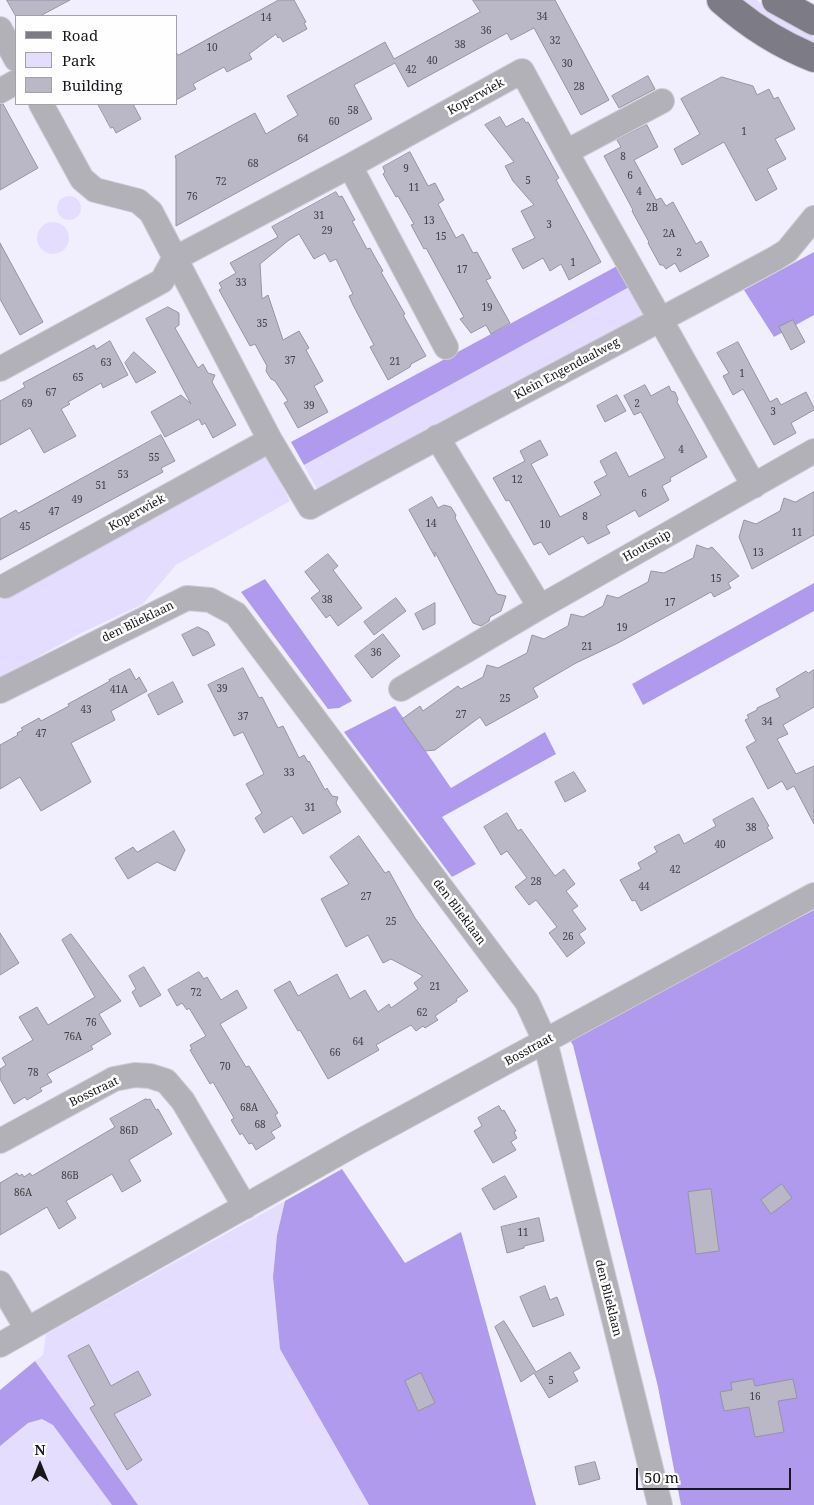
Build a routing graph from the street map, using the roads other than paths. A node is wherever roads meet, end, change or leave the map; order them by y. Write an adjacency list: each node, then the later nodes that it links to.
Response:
1 (721, 0): 6 (main road)
2 (776, 0): 3 (main road)
3 (814, 21)
4 (0, 29): 5 (street)
5 (15, 57)
6 (814, 58)
7 (15, 83): 8 (street)
8 (0, 91)
9 (662, 101): 11 (street)
10 (42, 105): 14 (street)
11 (566, 152): 12 (street, Koperwiek); 15 (street, Koperwiek)
12 (350, 166): 14 (street, Koperwiek); 16 (street)
13 (814, 218): 15 (street, Klein Engendaalweg)
14 (174, 259): 17 (street); 19 (street)
15 (661, 320): 18 (street, Klein Engendaalweg); 21 (street)
16 (446, 347)
17 (0, 369)
18 (437, 437): 19 (street, Klein Engendaalweg); 23 (street)
19 (270, 440): 22 (street, Koperwiek)
20 (814, 451): 21 (street, Houtsnip)
21 (754, 486): 23 (street, Houtsnip)
22 (5, 586)
23 (540, 607): 24 (street, Houtsnip)
24 (401, 689)
25 (0, 691): 27 (street, den Blieklaan)
26 (814, 895): 27 (street, Bosstraat)
27 (545, 1041): 29 (street, Bosstraat); 33 (street, den Blieklaan)
28 (0, 1141): 29 (street, Bosstraat)
29 (245, 1207): 31 (street, Bosstraat)
30 (0, 1283): 31 (street)
31 (27, 1329): 32 (street, Bosstraat)
32 (0, 1345)
33 (660, 1505)

